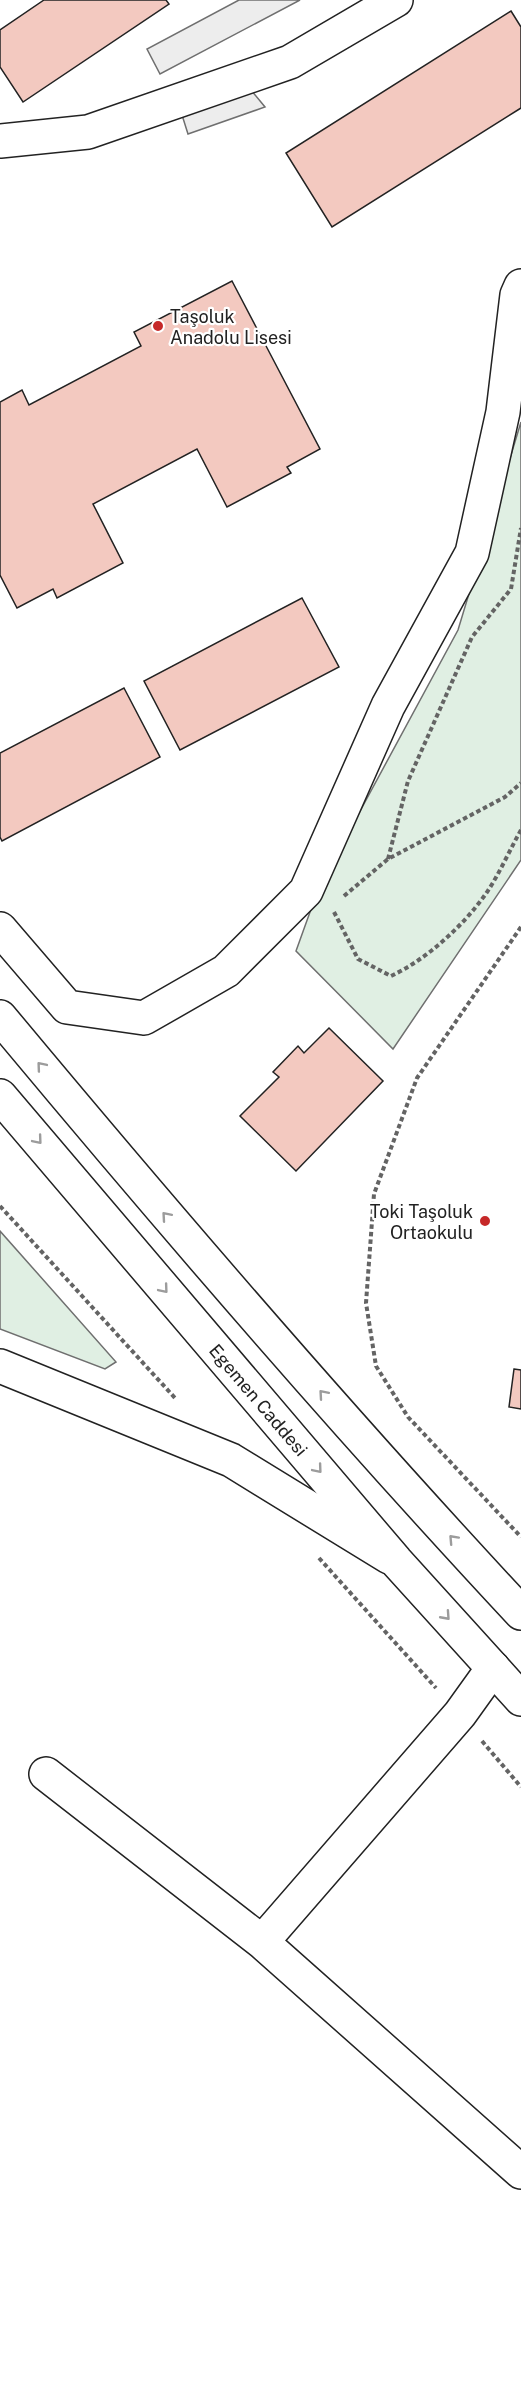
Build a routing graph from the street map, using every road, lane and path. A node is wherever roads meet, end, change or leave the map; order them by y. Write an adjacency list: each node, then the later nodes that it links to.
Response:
1 (396, 0): 2 (street)
2 (0, 141)
3 (521, 286): 8 (street)
4 (521, 528): 7 (path)
5 (521, 783): 7 (path)
6 (521, 830): 8 (path)
7 (388, 860): 8 (path)
8 (320, 895): 10 (street)
9 (521, 927): 14 (path)
10 (0, 929)
11 (0, 1017): 16 (street, one-way to 11)
12 (0, 1096): 15 (street, Egemen Caddesi, one-way to 15)
13 (0, 1366): 15 (street)
14 (521, 1536)
15 (396, 1561): 17 (street, Egemen Caddesi, one-way to 17)
16 (521, 1613)
17 (493, 1668): 18 (street, Egemen Caddesi); 20 (street)
18 (521, 1699)
19 (46, 1774): 20 (street)
20 (262, 1942): 21 (street)
21 (521, 2172)

